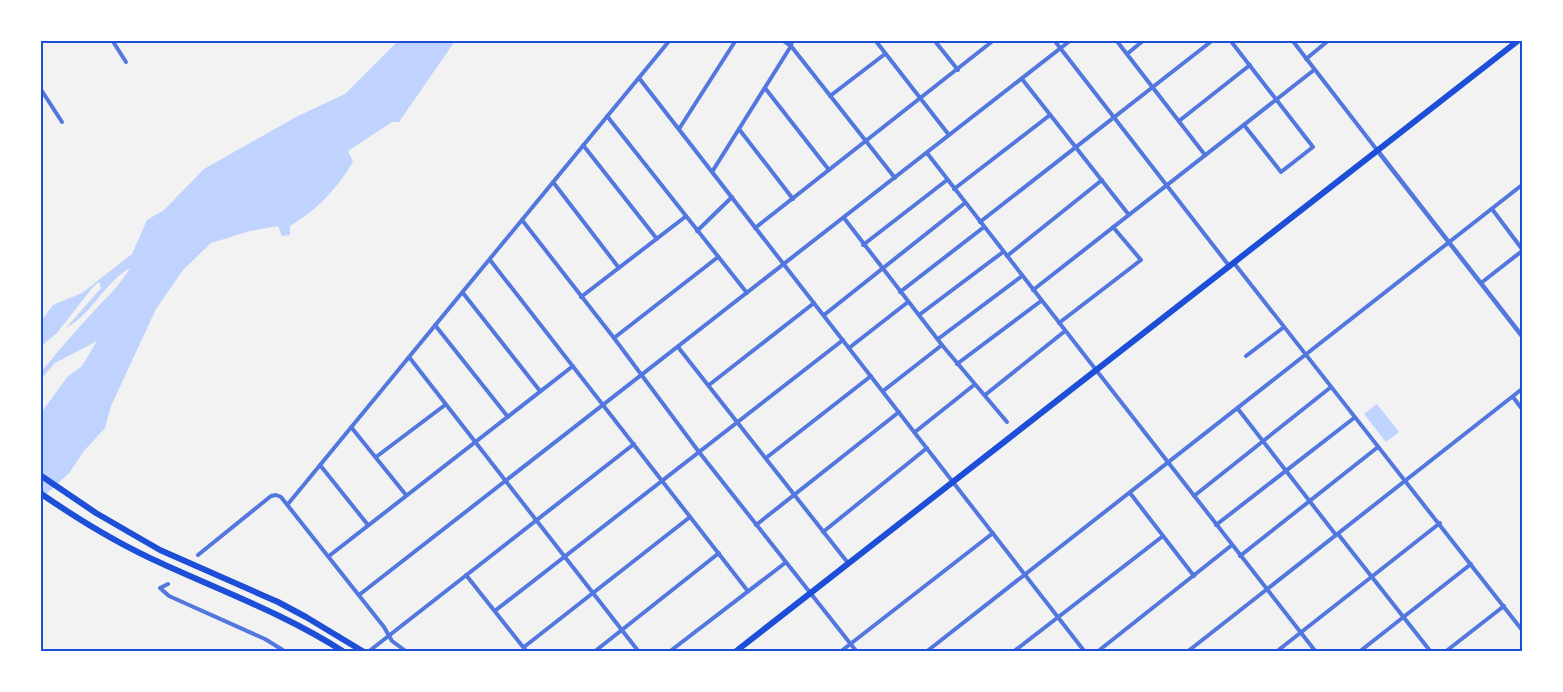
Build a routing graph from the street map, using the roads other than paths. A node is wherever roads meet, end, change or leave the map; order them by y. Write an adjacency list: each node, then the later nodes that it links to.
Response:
1 (112, 40): 23 (street)
2 (670, 40): 27 (street)
3 (736, 40): 41 (street)
4 (782, 40): 18 (street)
5 (792, 40): 18 (street)
6 (874, 40): 20 (street)
7 (934, 40): 25 (street)
8 (1054, 40): 19 (street)
9 (1071, 40): 19 (street)
10 (1116, 40): 21 (street)
11 (1144, 40): 21 (street)
12 (1213, 40): 31 (street)
13 (1230, 40): 24 (street)
14 (1292, 40): 22 (street)
15 (1329, 40): 22 (street)
16 (994, 41): 25 (street)
17 (1521, 41): 47 (highway)
18 (791, 46): 30 (street); 32 (street)
19 (1060, 48): 28 (street); 37 (street)
20 (885, 54): 32 (street); 34 (street)
21 (1127, 54): 31 (street)
22 (1306, 59): 26 (street)
23 (126, 62)
24 (1250, 65): 33 (street); 38 (street)
25 (958, 70): 34 (street)
26 (1314, 70): 33 (street); 47 (street)
27 (639, 78): 36 (street); 41 (street)
28 (1022, 79): 35 (street); 43 (street)
29 (40, 88): 39 (street)
30 (765, 88): 42 (street); 50 (street)
31 (1153, 88): 37 (street); 38 (street)
32 (830, 96): 44 (street)
33 (1277, 99): 40 (street); 40 (street)
34 (921, 100): 43 (street); 44 (street)
35 (1050, 115): 46 (street); 58 (street)
36 (607, 116): 45 (street); 64 (street)
37 (1114, 117): 46 (street); 56 (street)
38 (1179, 121): 49 (street)
39 (62, 122)
40 (1244, 126): 49 (street)
41 (679, 129): 51 (street)
42 (739, 129): 51 (street); 60 (street)
43 (949, 135): 48 (street)
44 (866, 142): 50 (street); 52 (street)
45 (583, 145): 55 (street); 73 (street)
46 (1077, 148): 54 (street); 67 (street)
47 (1377, 150): 75 (street); 83 (highway)
48 (926, 153): 52 (street); 53 (street)
49 (1205, 155): 56 (street)
50 (829, 170): 60 (street)
51 (712, 172): 59 (street)
52 (895, 178): 65 (street)
53 (947, 180): 58 (street); 76 (street)
54 (1102, 180): 63 (street); 79 (street)
55 (553, 182): 66 (street); 84 (street)
56 (1167, 185): 63 (street); 83 (street)
57 (1522, 186): 62 (street)
58 (954, 189): 61 (street)
59 (732, 197): 70 (street); 71 (street)
60 (793, 199): 70 (street)
61 (966, 203): 67 (street); 85 (street)
62 (1492, 209): 74 (street); 75 (street)
63 (1129, 215): 69 (street)
64 (685, 217): 71 (street); 73 (street)
65 (844, 218): 76 (street); 82 (street)
66 (522, 220): 81 (street); 92 (street)
67 (980, 222): 68 (street)
68 (984, 227): 78 (street); 89 (street)
69 (1113, 227): 88 (street); 98 (street)
70 (755, 228): 82 (street)
71 (697, 231): 80 (street)
72 (1522, 235): 74 (street)
73 (657, 239): 84 (street)
74 (1516, 240): 77 (street)
75 (1449, 243): 87 (street); 110 (street)
76 (863, 245): 85 (street)
77 (1522, 250): 87 (street)
78 (1003, 252): 79 (street); 97 (street)
79 (1007, 256): 86 (street)
80 (718, 257): 91 (street); 103 (street)
81 (490, 260): 90 (street); 113 (street)
82 (784, 264): 91 (street); 95 (street)
83 (1232, 265): 100 (street); 114 (highway)
84 (619, 268): 92 (street)
85 (882, 268): 89 (street); 96 (street)
86 (1022, 276): 88 (street); 104 (street)
87 (1481, 283): 102 (street)
88 (1033, 290): 93 (street)
89 (900, 292): 94 (street)
90 (463, 293): 99 (street); 122 (street)
91 (747, 293): 107 (street)
92 (581, 297): 103 (street)
93 (1041, 301): 98 (street); 112 (street)
94 (908, 302): 97 (street); 108 (street)
95 (814, 303): 96 (street); 117 (street)
96 (824, 315): 105 (street)
97 (919, 315): 104 (street)
98 (1059, 323): 101 (street)
99 (435, 325): 111 (street); 130 (street)
100 (1284, 327): 109 (street); 110 (street)
101 (1065, 331): 114 (street); 123 (street)
102 (1522, 336)
103 (614, 338): 115 (street)
104 (938, 339): 106 (street)
105 (843, 340): 108 (street); 132 (street)
106 (942, 345): 112 (street); 121 (street)
107 (678, 347): 115 (street); 117 (street)
108 (849, 348): 116 (street)
109 (1246, 356)
110 (1306, 356): 119 (street); 127 (street)
111 (409, 357): 125 (street); 134 (street)
112 (957, 364): 118 (street)
113 (573, 366): 122 (street); 126 (street)
114 (1095, 370): 144 (street); 151 (highway)
115 (641, 376): 126 (street); 141 (street)
116 (871, 376): 121 (street); 143 (street)
117 (709, 385): 132 (street)
118 (975, 385): 123 (street); 135 (street)
119 (1330, 387): 131 (street); 137 (street)
120 (1522, 389): 124 (street)
121 (883, 391): 129 (street)
122 (540, 392): 130 (street)
123 (985, 395): 133 (street)
124 (1513, 397): 128 (street); 150 (street)
125 (445, 405): 136 (street); 142 (street)
126 (603, 405): 138 (street); 149 (street)
127 (1238, 409): 137 (street); 144 (street)
128 (1522, 409)
129 (899, 412): 135 (street); 155 (street)
130 (508, 417): 136 (street)
131 (1354, 418): 139 (street); 146 (street)
132 (738, 422): 141 (street); 143 (street)
133 (1007, 422)
134 (351, 427): 142 (street); 145 (street)
135 (915, 432): 140 (street)
136 (475, 441): 149 (street); 154 (street)
137 (1263, 441): 146 (street); 156 (street)
138 (634, 444): 148 (street); 160 (street)
139 (1378, 447): 150 (street); 157 (street)
140 (927, 448): 151 (street); 165 (street)
141 (699, 452): 148 (street); 163 (street)
142 (376, 457): 154 (street)
143 (766, 458): 155 (street)
144 (1168, 463): 153 (street); 156 (street)
145 (320, 465): 158 (street); 162 (street)
146 (1287, 471): 157 (street); 164 (street)
147 (40, 475): 200 (highway)
148 (662, 480): 159 (street); 174 (street)
149 (505, 481): 160 (street); 187 (street)
150 (1406, 481): 161 (street); 167 (street)
151 (953, 482): 166 (street); 176 (highway)
152 (40, 493): 199 (highway)
153 (1130, 493): 168 (street); 178 (street)
154 (406, 495): 162 (street)
155 (794, 495): 163 (street); 165 (street)
156 (1194, 496): 164 (street)
157 (1310, 501): 167 (street); 172 (street)
158 (288, 504): 171 (street); 173 (street)
159 (690, 517): 170 (street); 185 (street)
160 (536, 520): 174 (street); 179 (street)
161 (1440, 523): 177 (street); 181 (street)
162 (368, 525): 173 (street)
163 (756, 525): 175 (street)
164 (1216, 525): 169 (street)
165 (823, 532): 176 (street)
166 (993, 532): 178 (street); 196 (street)
167 (1337, 534): 181 (street); 183 (street)
168 (1163, 536): 180 (street); 190 (street)
169 (1232, 545): 172 (street); 180 (street)
170 (719, 554): 184 (street); 192 (street)
171 (198, 555)
172 (1240, 555): 183 (street)
173 (329, 556): 187 (street)
174 (565, 556): 185 (street); 189 (street)
175 (785, 563): 184 (street); 186 (street)
176 (849, 563): 186 (highway)
177 (1471, 564): 188 (street); 191 (street)
178 (1025, 574): 190 (street); 209 (street)
179 (466, 575): 189 (street); 195 (street)
180 (1194, 576): 212 (street)
181 (1371, 577): 191 (street); 194 (street)
182 (168, 584): 198 (street)
183 (1267, 589): 194 (street); 213 (street)
184 (747, 590): 205 (street)
185 (594, 593): 192 (street); 197 (street)
186 (809, 594): 196 (street); 206 (highway)
187 (359, 595): 195 (street)
188 (1504, 606): 193 (street); 218 (street)
189 (496, 610): 197 (street)
190 (1058, 616): 210 (street); 211 (street)
191 (1403, 617): 216 (street); 217 (street)
192 (622, 630): 203 (street); 204 (street)
193 (1522, 630)
194 (1301, 632): 214 (street); 215 (street)
195 (388, 635): 200 (street); 201 (street)
196 (850, 643): 207 (street); 208 (street)
197 (524, 647): 202 (street)
198 (286, 651)
199 (344, 651)
200 (366, 651)
201 (406, 651)
202 (527, 651)
203 (594, 651)
204 (639, 651)
205 (669, 651)
206 (735, 651)
207 (840, 651)
208 (857, 651)
209 (926, 651)
210 (1013, 651)
211 (1085, 651)
212 (1097, 651)
213 (1187, 651)
214 (1276, 651)
215 (1316, 651)
216 (1359, 651)
217 (1431, 651)
218 (1445, 651)

